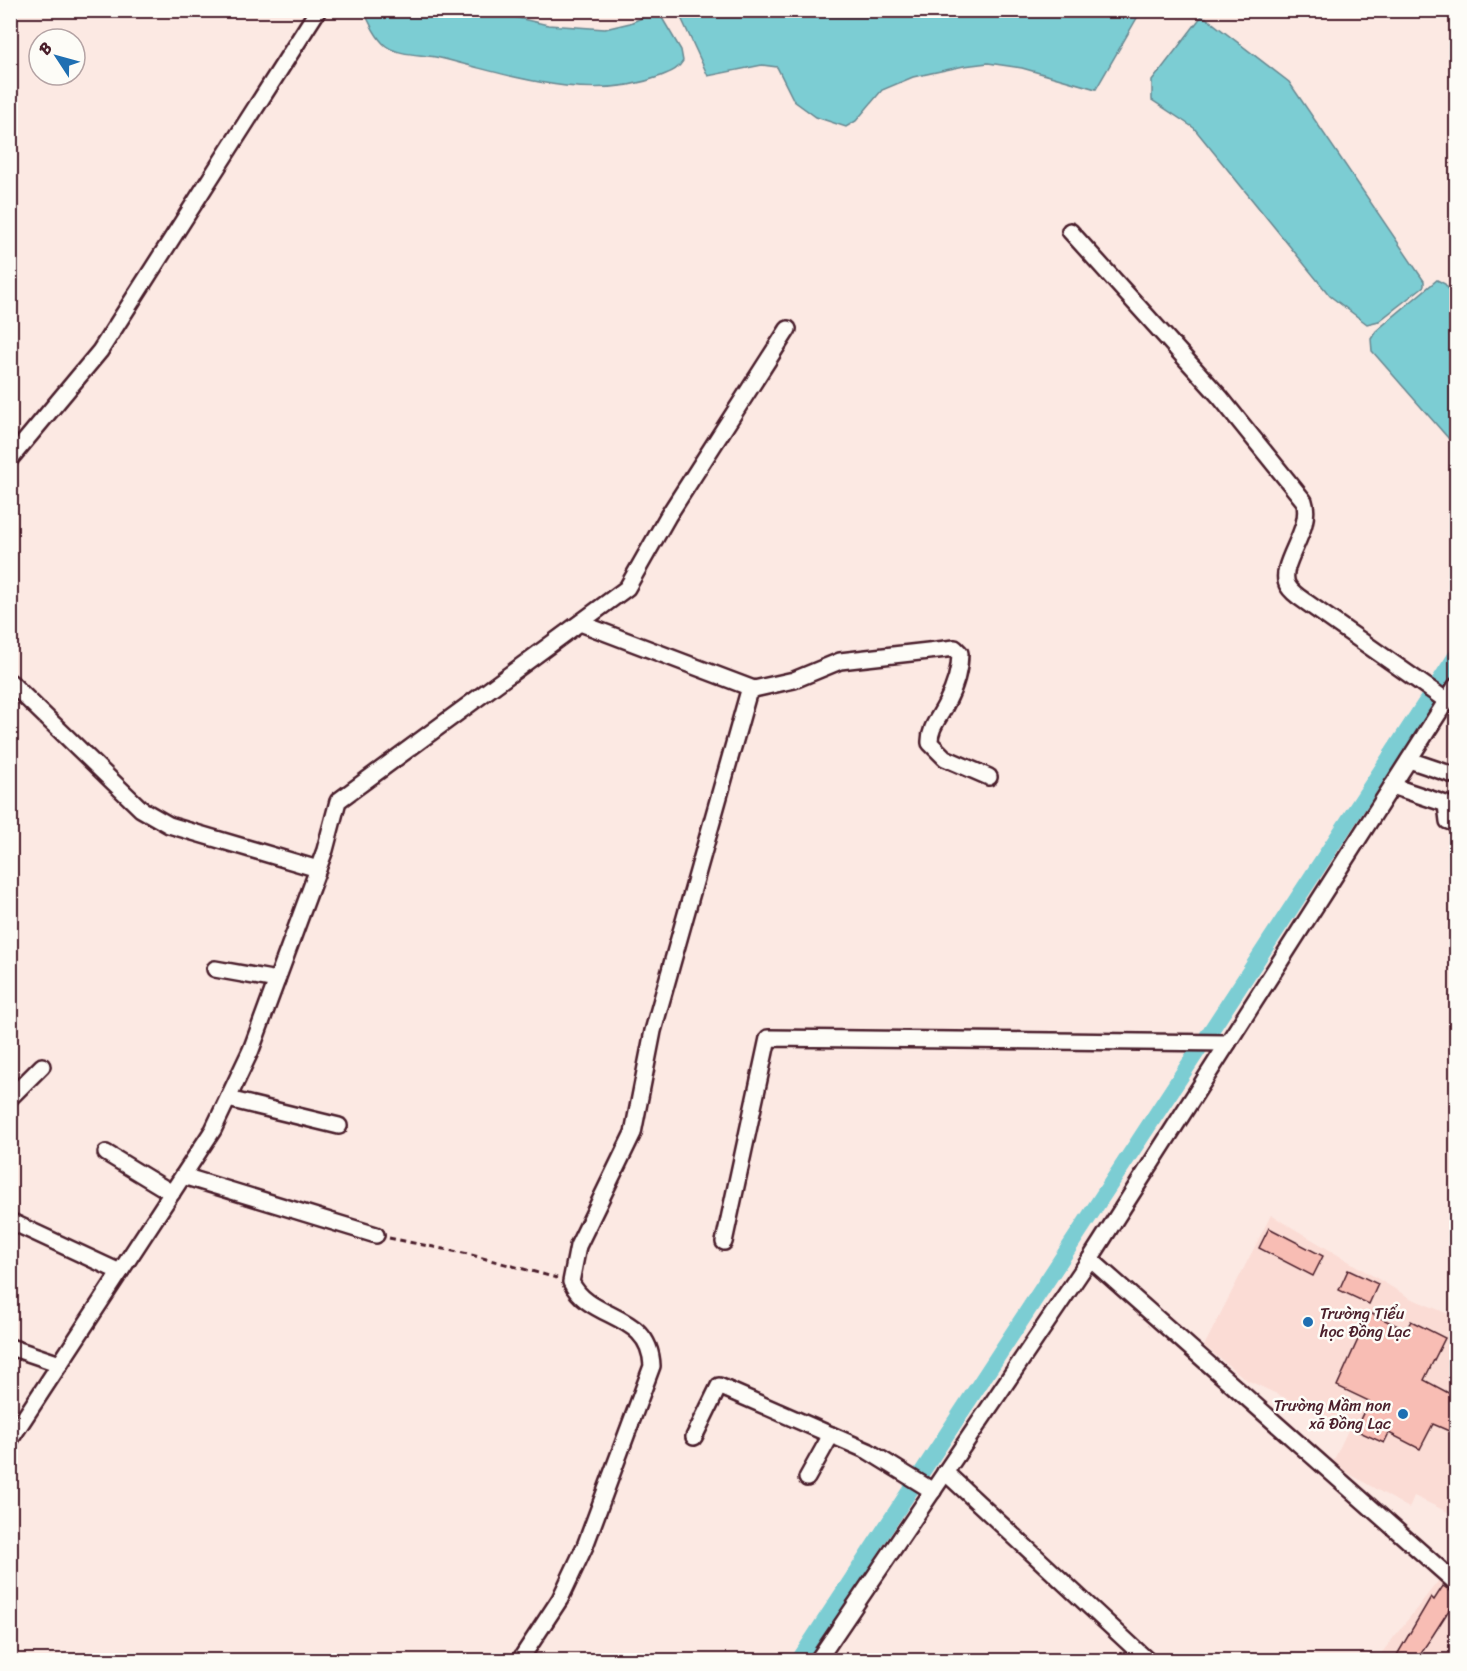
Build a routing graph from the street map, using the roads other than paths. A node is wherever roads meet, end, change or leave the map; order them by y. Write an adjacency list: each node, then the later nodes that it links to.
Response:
1 (318, 10): 4 (street)
2 (1070, 231): 9 (street)
3 (788, 329): 5 (street)
4 (10, 459)
5 (580, 623): 8 (street); 15 (street)
6 (10, 682): 15 (street)
7 (1456, 686): 9 (street)
8 (754, 689): 12 (street); 40 (street)
9 (1443, 699): 10 (street)
10 (1409, 760): 11 (street); 13 (street)
11 (1456, 776)
12 (989, 777)
13 (1392, 786): 14 (street); 18 (street)
14 (1456, 824)
15 (318, 870): 17 (street)
16 (215, 969): 17 (street)
17 (277, 980): 21 (street)
18 (1228, 1043): 28 (street); 29 (street)
19 (42, 1066): 20 (street)
20 (10, 1098)
21 (228, 1099): 22 (street); 24 (street)
22 (339, 1126)
23 (106, 1153): 25 (street)
24 (183, 1176): 25 (street); 27 (street)
25 (172, 1193): 30 (street)
26 (10, 1221): 30 (street)
27 (376, 1235)
28 (724, 1242)
29 (1090, 1259): 36 (street); 39 (street)
30 (120, 1272): 32 (street)
31 (10, 1347): 32 (street)
32 (60, 1364): 35 (street)
33 (831, 1435): 34 (street); 37 (street); 38 (street)
34 (694, 1437)
35 (10, 1440)
36 (945, 1472): 38 (street); 42 (street)
37 (807, 1478)
38 (933, 1491): 41 (street)
39 (1456, 1583)
40 (520, 1660)
41 (818, 1660)
42 (1147, 1660)

